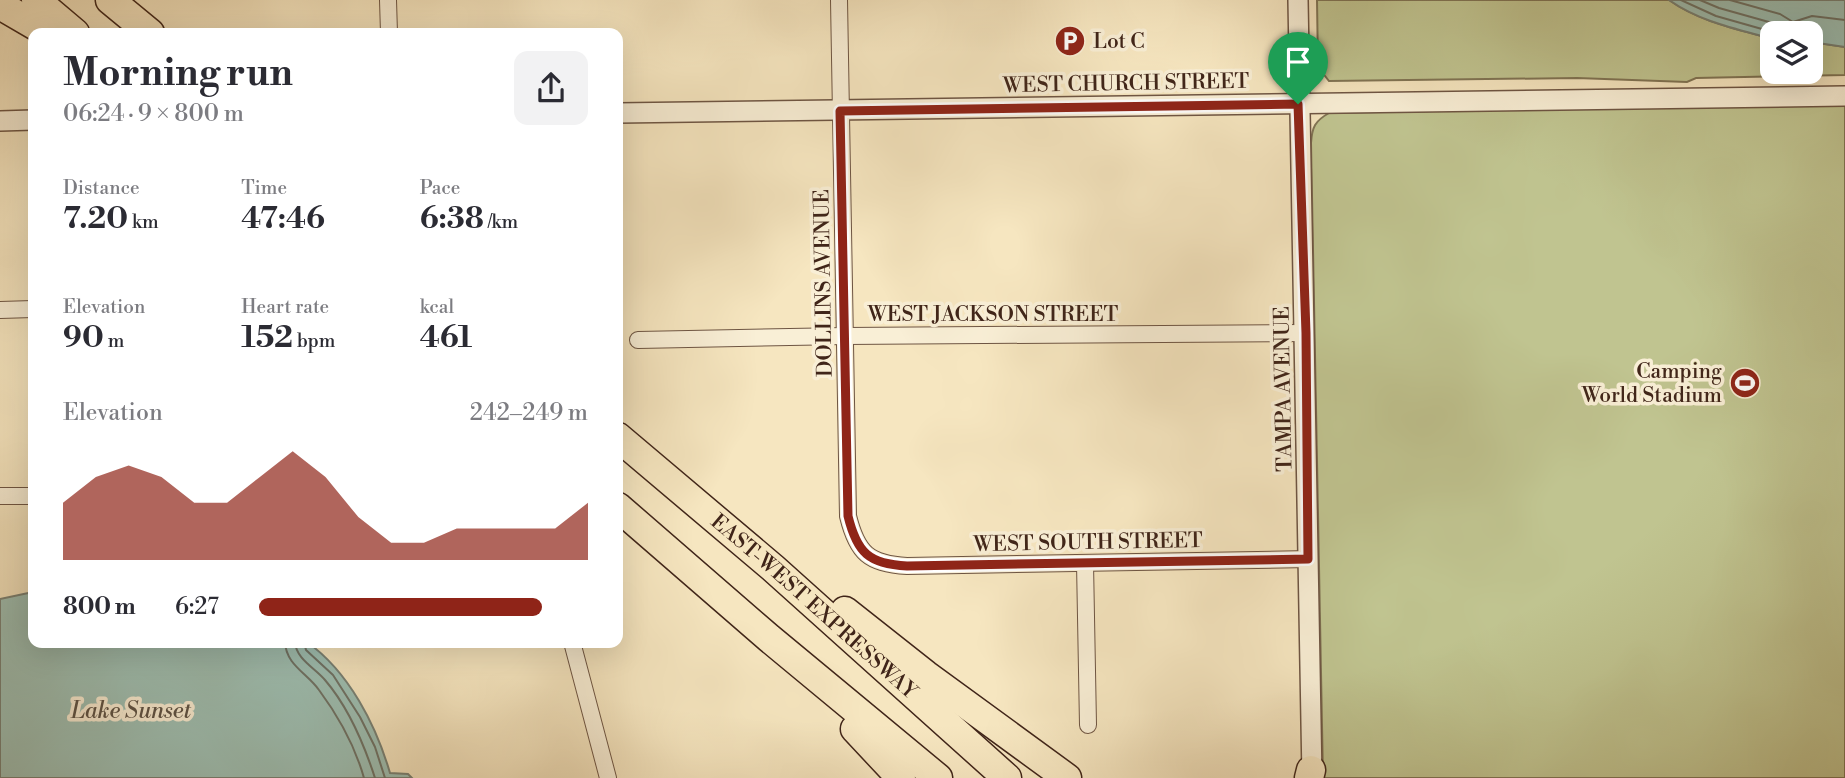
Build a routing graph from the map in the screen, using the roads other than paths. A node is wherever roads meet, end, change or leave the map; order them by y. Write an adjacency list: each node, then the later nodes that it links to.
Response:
1 (36, 0): 9 (highway)
2 (110, 0): 10 (highway)
3 (125, 0): 11 (highway)
4 (388, 0): 12 (street)
5 (839, 0): 15 (street, DOLLINS AVENUE)
6 (1298, 0): 14 (street, TAMPA AVENUE)
7 (0, 5): 8 (highway)
8 (39, 28)
9 (69, 28)
10 (146, 28)
11 (148, 28)
12 (389, 28)
13 (1845, 96): 14 (street, WEST CHURCH STREET)
14 (1298, 104): 15 (street, WEST CHURCH STREET); 21 (street, TAMPA AVENUE)
15 (840, 111): 16 (street, WEST CHURCH STREET); 22 (street, DOLLINS AVENUE)
16 (623, 113)
17 (28, 120): 18 (street)
18 (0, 121)
19 (28, 309): 20 (street)
20 (0, 310)
21 (1306, 333): 22 (street, WEST JACKSON STREET); 29 (street, TAMPA AVENUE)
22 (845, 336): 23 (street, WEST JACKSON STREET); 28 (street, DOLLINS AVENUE)
23 (638, 340)
24 (623, 441): 31 (highway, EAST-WEST EXPRESSWAY)
25 (0, 496): 26 (street)
26 (28, 496)
27 (623, 511): 32 (highway)
28 (870, 558): 30 (street, WEST SOUTH STREET)
29 (1308, 559): 30 (street, WEST SOUTH STREET); 35 (street, TAMPA AVENUE)
30 (1085, 563): 34 (street)
31 (773, 568): 39 (highway, EAST-WEST EXPRESSWAY); 40 (highway)
32 (769, 638): 37 (highway); 38 (highway)
33 (574, 648): 36 (street)
34 (1088, 724)
35 (1311, 775)
36 (608, 778)
37 (901, 778)
38 (938, 778)
39 (1007, 778)
40 (1067, 778)

